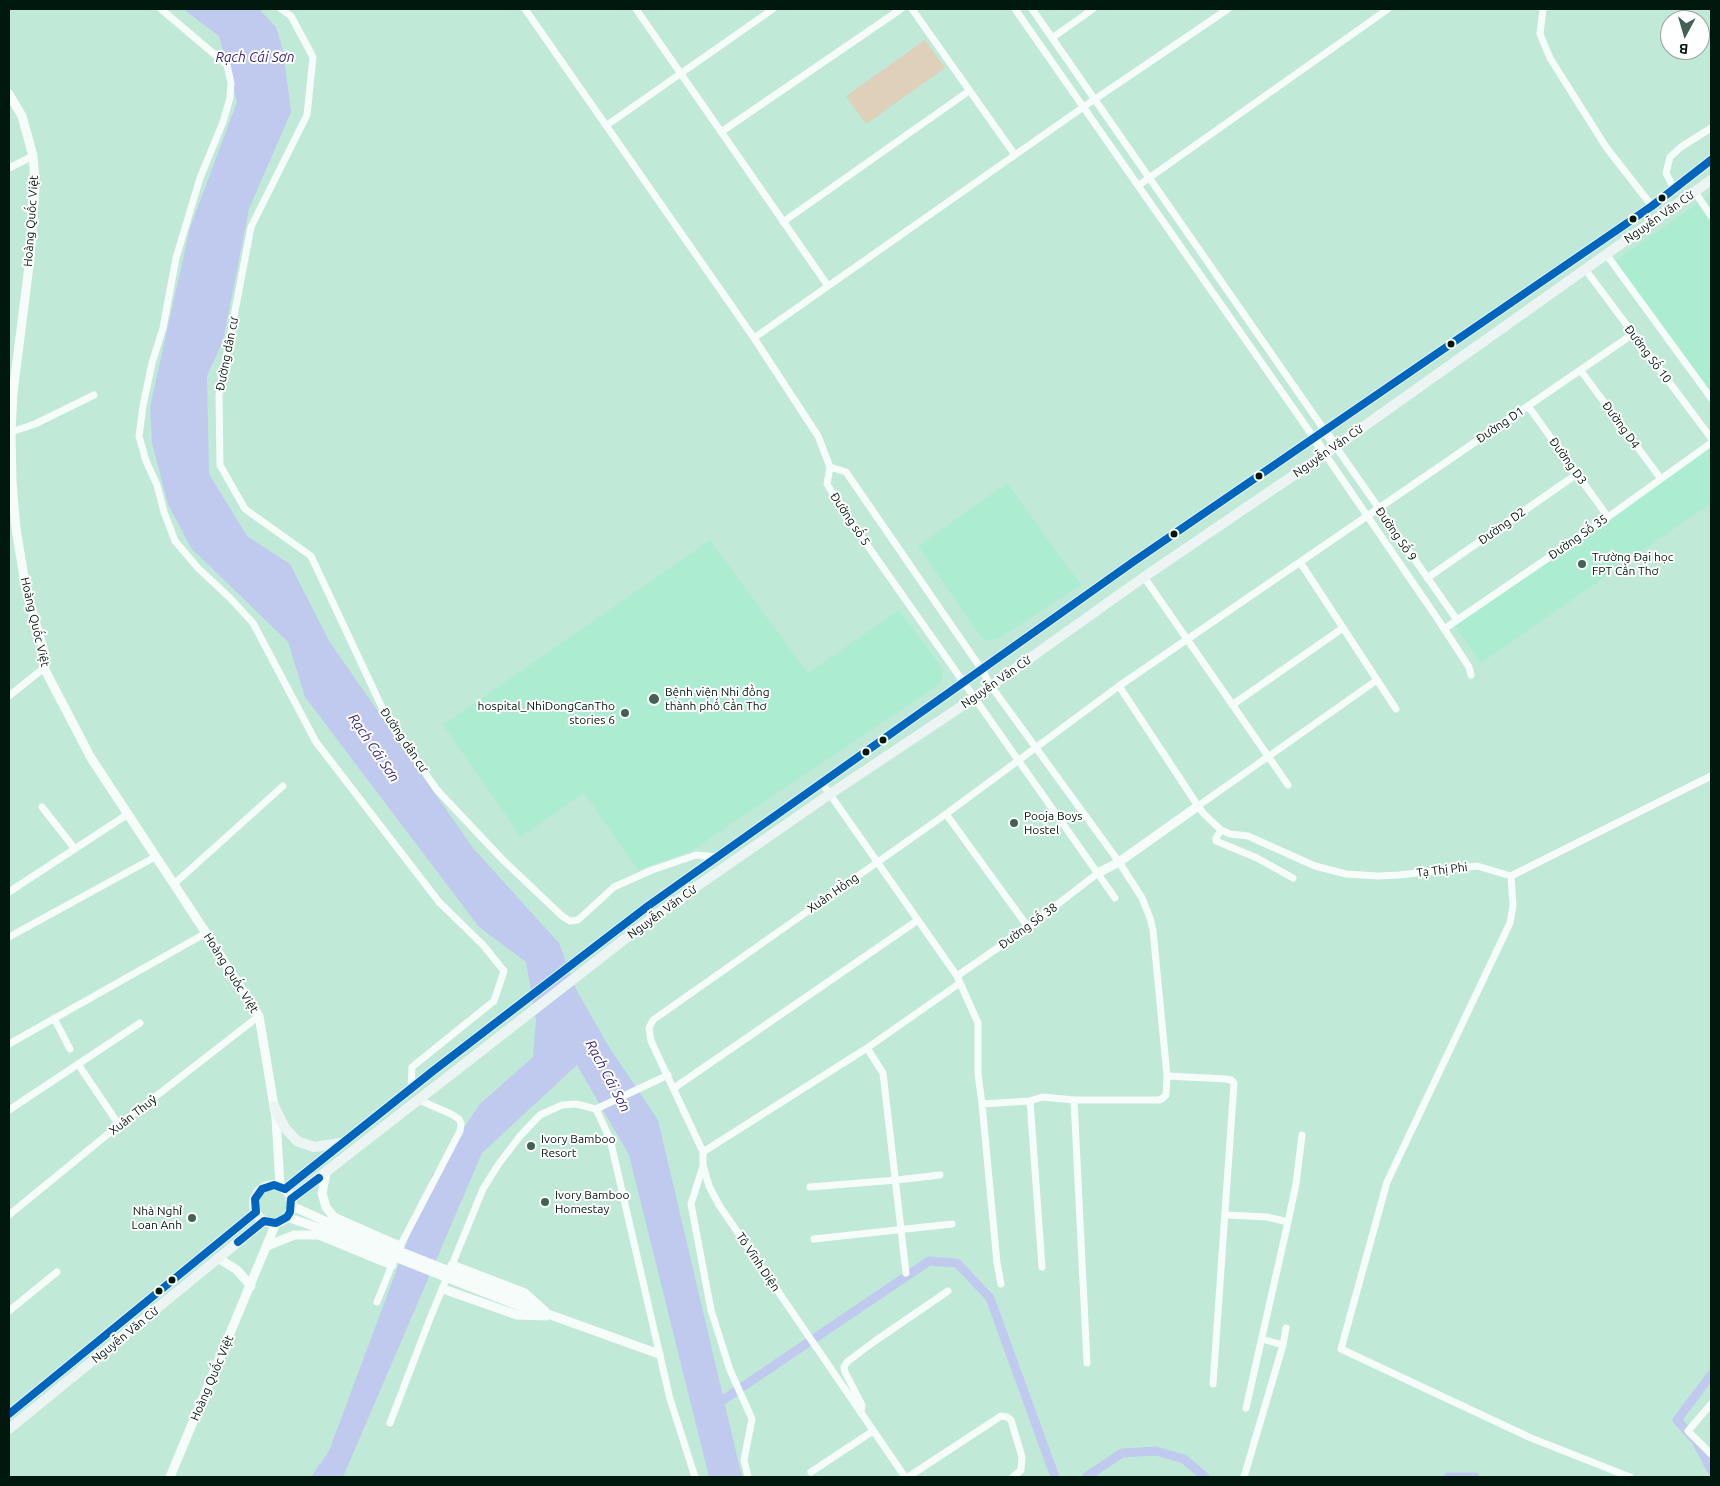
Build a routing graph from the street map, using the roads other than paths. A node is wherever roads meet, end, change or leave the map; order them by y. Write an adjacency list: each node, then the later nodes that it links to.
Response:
1 (161, 9): 118 (street)
2 (281, 9): 93 (street, Đường dân cư)
3 (525, 9): 20 (street)
4 (636, 9): 15 (street)
5 (773, 9): 15 (street)
6 (901, 9): 22 (street)
7 (912, 9): 16 (street)
8 (1015, 9): 19 (street)
9 (1032, 9): 14 (street)
10 (1092, 9): 14 (street)
11 (1228, 9): 18 (street)
12 (1388, 9): 27 (street)
13 (1543, 9): 32 (street)
14 (1052, 38): 18 (street)
15 (680, 74): 20 (street); 22 (street)
16 (970, 91): 23 (street); 34 (street)
17 (9, 94): 24 (street, Hoàng Quốc Việt)
18 (1095, 100): 19 (street); 27 (street)
19 (1082, 108): 23 (street); 29 (street)
20 (607, 125): 40 (street)
21 (1711, 128): 30 (street)
22 (721, 132): 34 (street)
23 (1015, 155): 38 (street)
24 (33, 156): 26 (street); 42 (street, Hoàng Quốc Việt)
25 (1711, 160): 30 (main road, Nguyễn Văn Cừ)
26 (9, 168)
27 (1149, 178): 29 (street); 46 (street)
28 (1711, 180): 31 (main road, Nguyễn Văn Cừ)
29 (1139, 186): 48 (street)
30 (1674, 189): 32 (main road, Nguyễn Văn Cừ)
31 (1695, 192): 33 (street); 35 (main road, Nguyễn Văn Cừ)
32 (1652, 206): 36 (main road, Nguyễn Văn Cừ)
33 (1711, 216)
34 (783, 222): 38 (street)
35 (1606, 254): 37 (main road, Nguyễn Văn Cừ); 44 (street)
36 (1577, 258): 37 (main road); 46 (main road, Nguyễn Văn Cừ)
37 (1586, 269): 39 (street, Đường Số 10); 51 (main road, Nguyễn Văn Cừ)
38 (828, 286): 40 (street)
39 (1633, 334): 41 (street, Đường D1); 49 (street, Đường Số 10)
40 (754, 338): 53 (street)
41 (1581, 371): 45 (street, Đường D1); 55 (street, Đường D4)
42 (11, 394): 47 (street, Hoàng Quốc Việt)
43 (94, 395): 47 (street)
44 (1711, 398)
45 (1528, 406): 54 (street, Đường D3); 56 (street, Đường D1)
46 (1325, 431): 48 (main road, Nguyễn Văn Cừ); 51 (street)
47 (11, 432): 67 (street, Hoàng Quốc Việt)
48 (1314, 438): 52 (street); 59 (main road, Nguyễn Văn Cừ)
49 (1711, 438)
50 (1711, 443): 55 (street, Đường Số 35)
51 (1336, 447): 52 (main road, Nguyễn Văn Cừ); 56 (street, Đường Số 9)
52 (1325, 454): 57 (street); 61 (main road, Nguyễn Văn Cừ)
53 (830, 466): 68 (street, Đường số 5); 71 (street, Đường số 5)
54 (1577, 474): 58 (street, Đường D3); 62 (street, Đường D2)
55 (1661, 479): 58 (street, Đường Số 35)
56 (1378, 508): 57 (street, Đường D1); 62 (street, Đường Số 9)
57 (1366, 516): 60 (street, Đường D1); 65 (street)
58 (1608, 517): 63 (street, Đường Số 35)
59 (1133, 562): 61 (main road); 68 (main road, Nguyễn Văn Cừ)
60 (1300, 562): 64 (street); 66 (street, Đường D1)
61 (1144, 577): 66 (street); 72 (main road, Nguyễn Văn Cừ)
62 (1427, 578): 63 (street, Đường Số 9)
63 (1457, 620): 65 (street, Đường Số 35)
64 (1343, 628): 70 (street); 76 (street)
65 (1444, 629): 69 (street)
66 (1187, 640): 73 (street, Xuân Hồng); 76 (street)
67 (44, 668): 74 (street); 88 (street, Hoàng Quốc Việt)
68 (982, 670): 71 (main road, Nguyễn Văn Cừ); 72 (street, Đường số 5)
69 (1471, 674)
70 (1377, 680): 77 (street); 79 (street)
71 (964, 682): 75 (street, Đường số 5); 82 (main road, Nguyễn Văn Cừ)
72 (991, 686): 75 (main road, Nguyễn Văn Cừ); 78 (street, Đường số 5)
73 (1120, 686): 78 (street, Xuân Hồng); 86 (street)
74 (9, 696)
75 (974, 698): 80 (street, Đường số 5); 85 (main road, Nguyễn Văn Cừ)
76 (1232, 705): 79 (street)
77 (1396, 709)
78 (1035, 747): 80 (street, Xuân Hồng); 94 (street, Đường số 5)
79 (1268, 757): 83 (street); 86 (street)
80 (1019, 759): 89 (street, Xuân Hồng); 96 (street, Đường số 5)
81 (1711, 776): 97 (street)
82 (822, 783): 85 (street); 93 (main road, Nguyễn Văn Cừ)
83 (1288, 785)
84 (283, 786): 99 (street)
85 (830, 794): 95 (street); 119 (main road, Nguyễn Văn Cừ)
86 (1198, 806): 90 (street); 94 (street)
87 (42, 807): 91 (street)
88 (128, 814): 91 (street); 92 (street, Hoàng Quốc Việt)
89 (946, 814): 95 (street, Xuân Hồng); 103 (street)
90 (1221, 830): 97 (street, Tạ Thị Phi); 98 (street)
91 (75, 849): 100 (street)
92 (155, 857): 99 (street, Hoàng Quốc Việt); 105 (street)
93 (717, 857): 118 (main road, Nguyễn Văn Cừ)
94 (1119, 862): 96 (street); 116 (street, Đường số 5)
95 (877, 863): 102 (street); 110 (street, Xuân Hồng)
96 (1098, 873): 101 (street, Đường số 5); 103 (street, Đường Số 38)
97 (1511, 876): 185 (street)
98 (1293, 878)
99 (174, 884): 104 (street, Hoàng Quốc Việt)
100 (9, 892)
101 (1115, 898)
102 (918, 920): 106 (street); 117 (street)
103 (1028, 928): 106 (street, Đường Số 38)
104 (206, 933): 107 (street, Hoàng Quốc Việt); 108 (street)
105 (9, 937)
106 (959, 980): 112 (street, Đường Số 38); 122 (street)
107 (259, 1016): 123 (street, Hoàng Quốc Việt); 126 (street, Xuân Thuỷ)
108 (54, 1018): 111 (street); 113 (street)
109 (140, 1023): 114 (street)
110 (649, 1028): 115 (street, Tô Vĩnh Diện)
111 (9, 1044)
112 (866, 1048): 129 (street, Đường Số 38); 133 (street)
113 (70, 1049)
114 (78, 1064): 125 (street); 126 (street)
115 (668, 1075): 117 (street, Tô Vĩnh Diện); 124 (street)
116 (1167, 1076): 120 (street, Đường số 5); 138 (street)
117 (674, 1088): 129 (street, Tô Vĩnh Diện)
118 (411, 1089): 128 (main road, Nguyễn Văn Cừ)
119 (419, 1100): 131 (main road, Nguyễn Văn Cừ); 149 (street)
120 (1074, 1100): 121 (street); 167 (street)
121 (1030, 1101): 122 (street); 153 (street)
122 (982, 1104): 156 (street)
123 (274, 1106): 128 (main road); 135 (street, Hoàng Quốc Việt)
124 (596, 1109): 152 (street); 166 (street)
125 (9, 1110)
126 (119, 1125): 139 (street, Xuân Thuỷ)
127 (1302, 1135): 142 (street)
128 (346, 1141): 135 (main road, Nguyễn Văn Cừ)
129 (703, 1152): 130 (street, Tô Vĩnh Diện)
130 (703, 1165): 172 (street, Tô Vĩnh Diện); 181 (street)
131 (326, 1172): 136 (main road, Nguyễn Văn Cừ); 149 (street)
132 (940, 1174): 133 (street)
133 (897, 1180): 134 (street); 145 (street)
134 (810, 1187)
135 (282, 1188): 136 (main road); 137 (main road)
136 (292, 1203): 140 (main road); 146 (street)
137 (256, 1212): 141 (main road); 171 (main road, Nguyễn Văn Cừ)
138 (1226, 1215): 142 (street); 168 (street)
139 (9, 1216)
140 (287, 1217): 143 (main road); 146 (street)
141 (264, 1221): 143 (main road); 150 (main road, Nguyễn Văn Cừ)
142 (1288, 1222): 164 (street)
143 (276, 1223): 148 (street, Hoàng Quốc Việt)
144 (952, 1224): 145 (street)
145 (901, 1228): 147 (street); 155 (street)
146 (341, 1232): 162 (street)
147 (814, 1239)
148 (267, 1246): 151 (street); 157 (street, Hoàng Quốc Việt)
149 (400, 1246): 151 (street)
150 (218, 1258): 157 (street); 173 (main road, Nguyễn Văn Cừ)
151 (392, 1265): 160 (street)
152 (452, 1266): 158 (street); 162 (street)
153 (1042, 1267)
154 (57, 1272): 161 (street)
155 (906, 1273)
156 (1001, 1284)
157 (251, 1286): 179 (street, Hoàng Quốc Việt)
158 (443, 1289): 162 (street); 174 (street)
159 (948, 1291): 172 (street)
160 (377, 1302)
161 (9, 1311)
162 (551, 1316): 166 (street)
163 (1286, 1328): 165 (street)
164 (1262, 1339): 165 (street); 170 (street)
165 (1283, 1345): 184 (street)
166 (659, 1354): 180 (street)
167 (1087, 1363)
168 (1213, 1384)
169 (1711, 1404): 177 (street)
170 (1246, 1408)
171 (10, 1411): 173 (street)
172 (861, 1413): 176 (street, Tô Vĩnh Diện)
173 (19, 1421): 175 (main road, Nguyễn Văn Cừ)
174 (390, 1423)
175 (9, 1430)
176 (873, 1431): 178 (street); 182 (street, Tô Vĩnh Diện)
177 (1711, 1454)
178 (811, 1472)
179 (170, 1477)
180 (695, 1477)
181 (748, 1477)
182 (906, 1477): 183 (street)
183 (1013, 1477)
184 (1244, 1477)
185 (1630, 1477)

